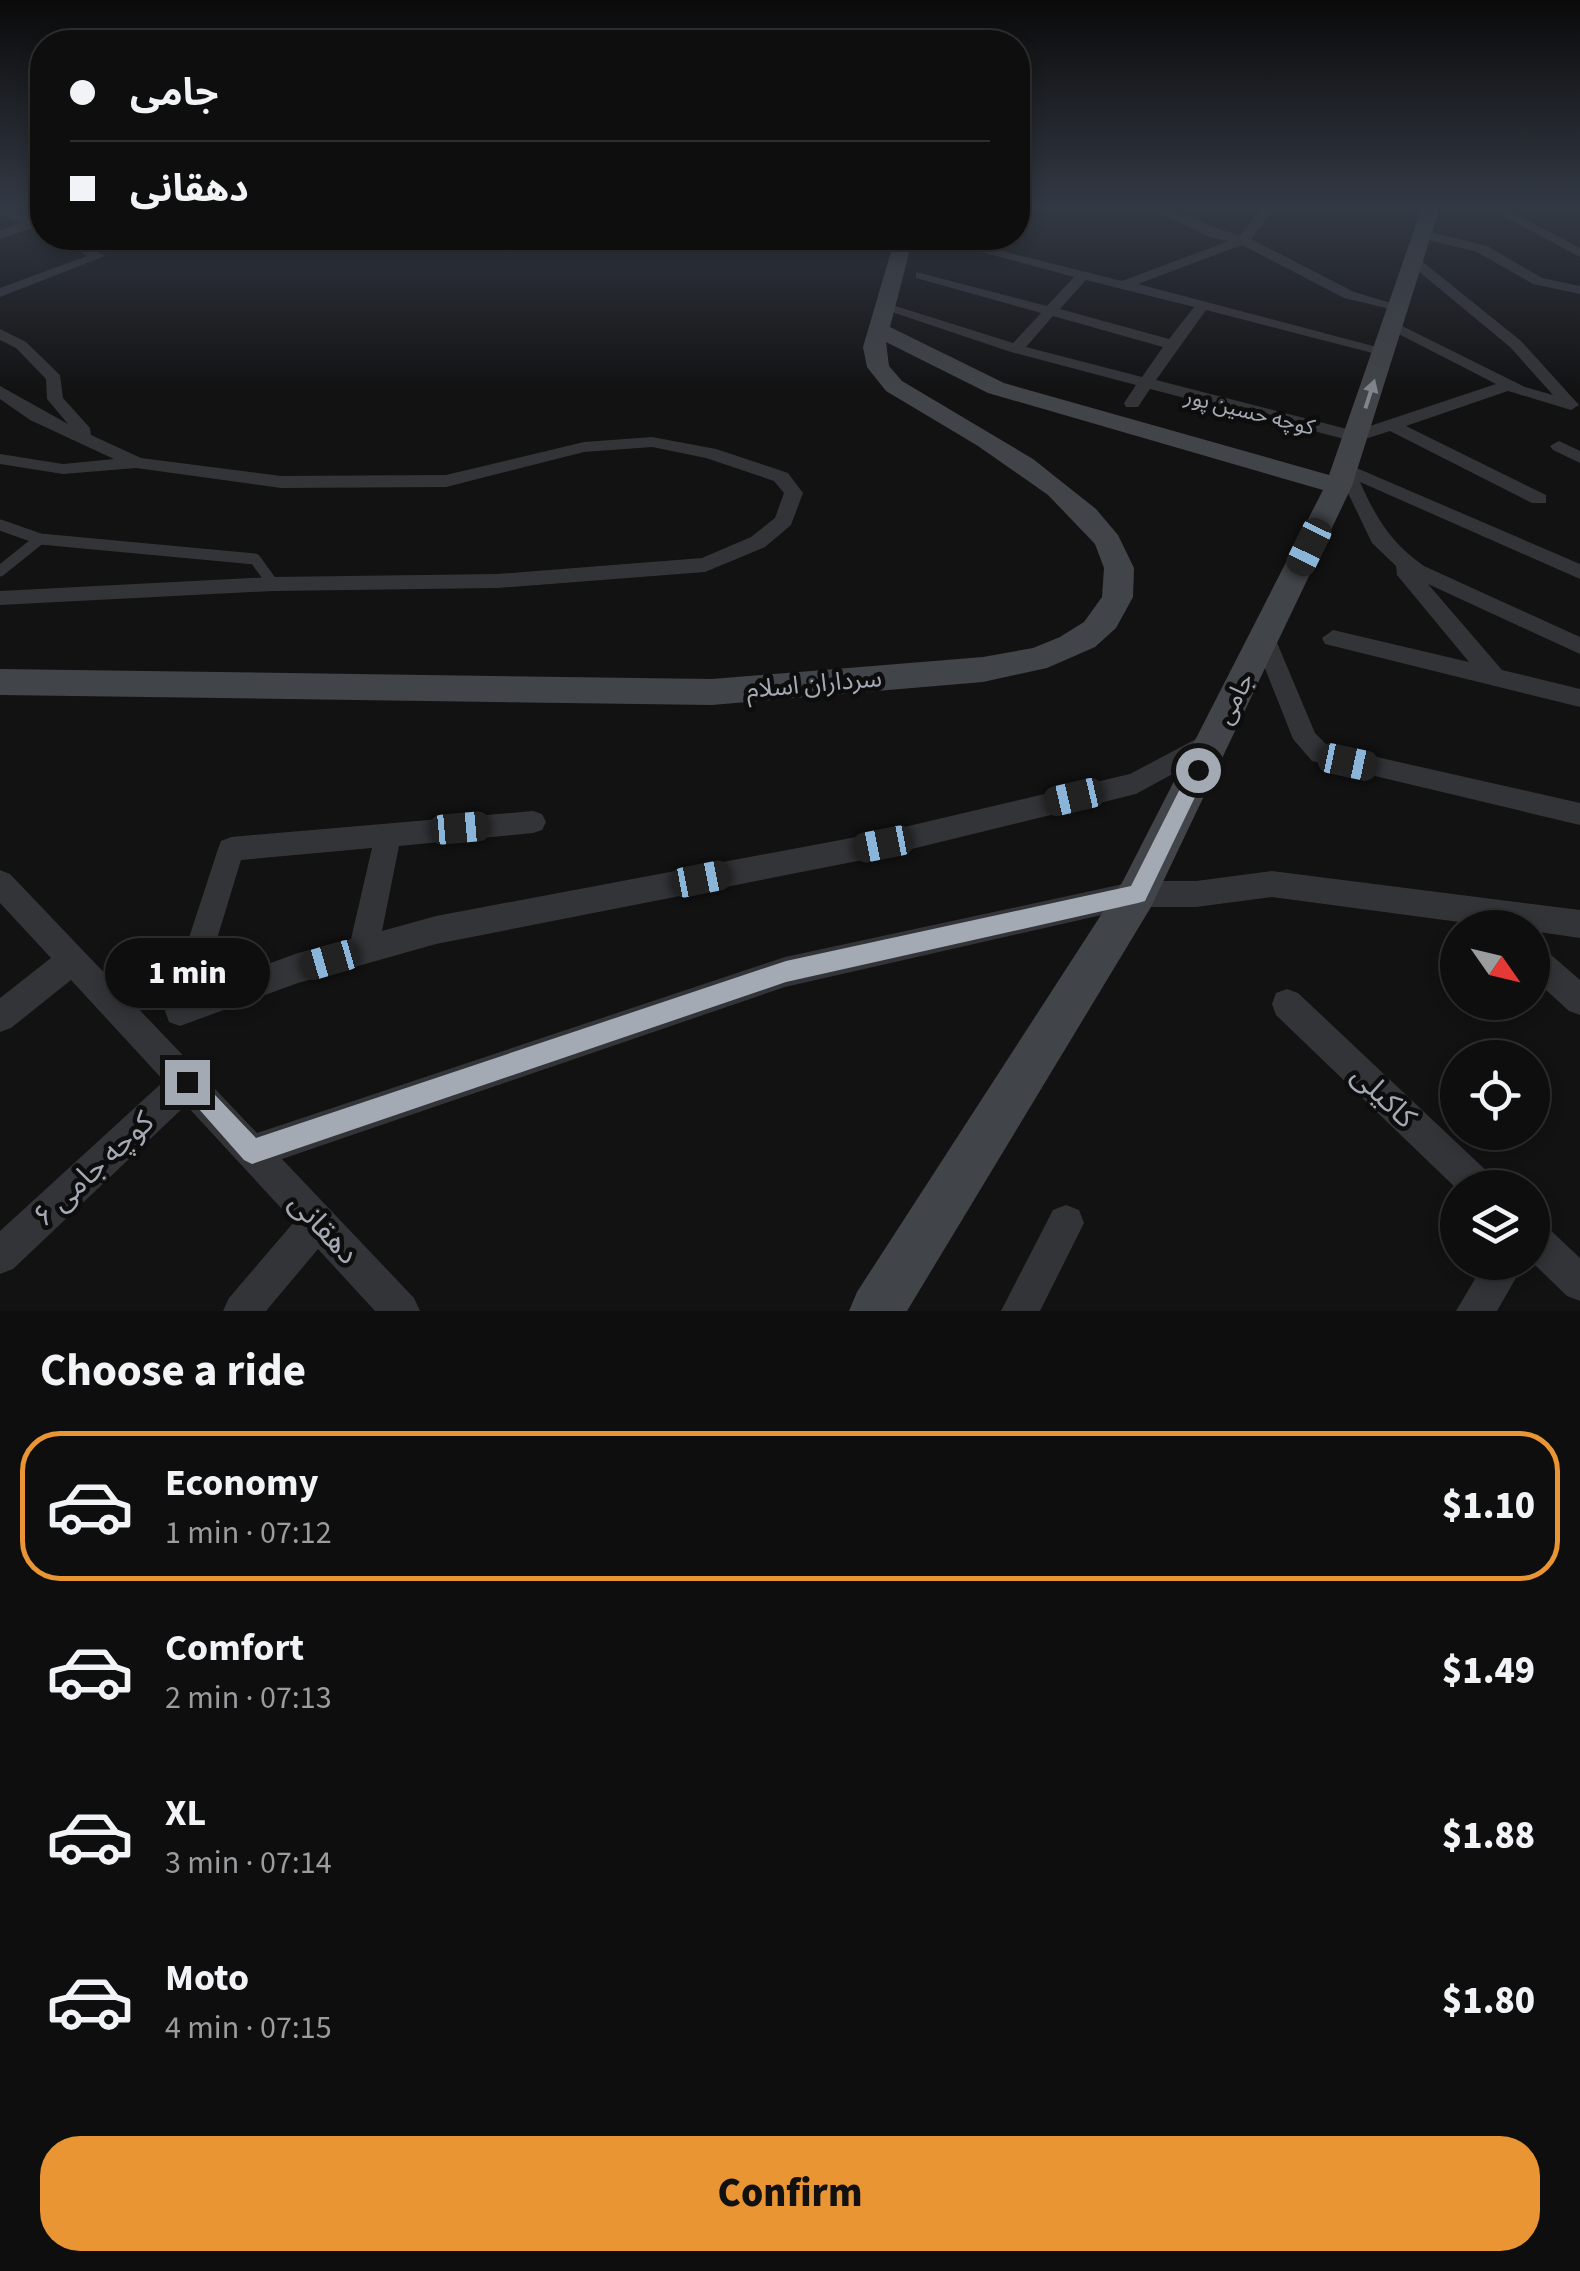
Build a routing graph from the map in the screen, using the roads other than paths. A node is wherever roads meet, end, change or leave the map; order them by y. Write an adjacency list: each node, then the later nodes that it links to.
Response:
1 (66, 268): 13 (street)
2 (895, 268): 17 (street, سرداران اسلام)
3 (1056, 268): 10 (street)
4 (1167, 268): 11 (street)
5 (1298, 268): 16 (street)
6 (1411, 268): 16 (street, جامی)
7 (1422, 268): 26 (street)
8 (1516, 268): 12 (street)
9 (922, 275): 15 (street)
10 (1083, 275): 11 (street); 15 (street)
11 (1122, 285): 14 (street)
12 (1580, 290)
13 (0, 293)
14 (1204, 306): 19 (street, کوچه حسین پور); 21 (street)
15 (1051, 310): 19 (street); 20 (street)
16 (1395, 316): 21 (street, جامی); 23 (street)
17 (881, 318): 20 (street, کوچه حسین پور); 34 (street); 47 (street, سرداران اسلام)
18 (0, 334): 29 (street)
19 (1172, 345): 22 (street, کوچه حسین پور)
20 (1016, 348): 22 (street, کوچه حسین پور)
21 (1384, 351): 28 (street, جامی, one-way to 21)
22 (1144, 385): 25 (street, کوچه حسین پور); 28 (street, کوچه حسین پور)
23 (1510, 385): 26 (street); 27 (street)
24 (0, 392): 29 (street)
25 (1132, 403)
26 (1574, 406)
27 (1391, 425): 28 (street); 35 (street)
28 (1356, 437): 34 (street, جامی)
29 (89, 439): 33 (street)
30 (1559, 446): 31 (street)
31 (1580, 458)
32 (0, 459): 33 (street)
33 (137, 463): 41 (street)
34 (1342, 477): 38 (street); 40 (street); 43 (street, جامی)
35 (1539, 500)
36 (0, 526): 37 (lane)
37 (40, 539): 39 (lane); 41 (lane)
38 (1392, 556): 45 (street); 46 (street)
39 (0, 571)
40 (1579, 577)
41 (273, 584): 42 (street)
42 (0, 598)
43 (1264, 638): 49 (street, جامی); 50 (street)
44 (1334, 638): 46 (street)
45 (1580, 646)
46 (1494, 677): 48 (street)
47 (0, 682)
48 (1580, 698)
49 (1214, 740): 54 (street, جامی); 58 (street)
50 (1580, 814)
51 (533, 822): 52 (street)
52 (388, 834): 58 (street); 63 (street)
53 (0, 883): 59 (street, دهقانی)
54 (1138, 894): 55 (street); 67 (street); 77 (street, جامی)
55 (1440, 912)
56 (1550, 923): 57 (street)
57 (1580, 924)
58 (363, 950): 63 (street)
59 (72, 960): 64 (street); 65 (street, دهقانی)
60 (1550, 973): 61 (street)
61 (1580, 1000)
62 (1287, 1004): 68 (street, کاکیلی)
63 (180, 1012): 65 (street)
64 (0, 1017)
65 (141, 1033): 66 (street, دهقانی)
66 (187, 1082): 67 (street, دهقانی); 72 (street, کوچه جامی ۶)
67 (252, 1152): 69 (street, دهقانی)
68 (1461, 1170)
69 (317, 1222): 75 (street); 76 (street, دهقانی)
70 (1066, 1223): 78 (street)
71 (1550, 1255): 74 (street)
72 (0, 1256)
73 (1495, 1280): 79 (street)
74 (1580, 1283)
75 (242, 1311)
76 (401, 1311)
77 (876, 1311)
78 (1020, 1311)
79 (1475, 1311)

